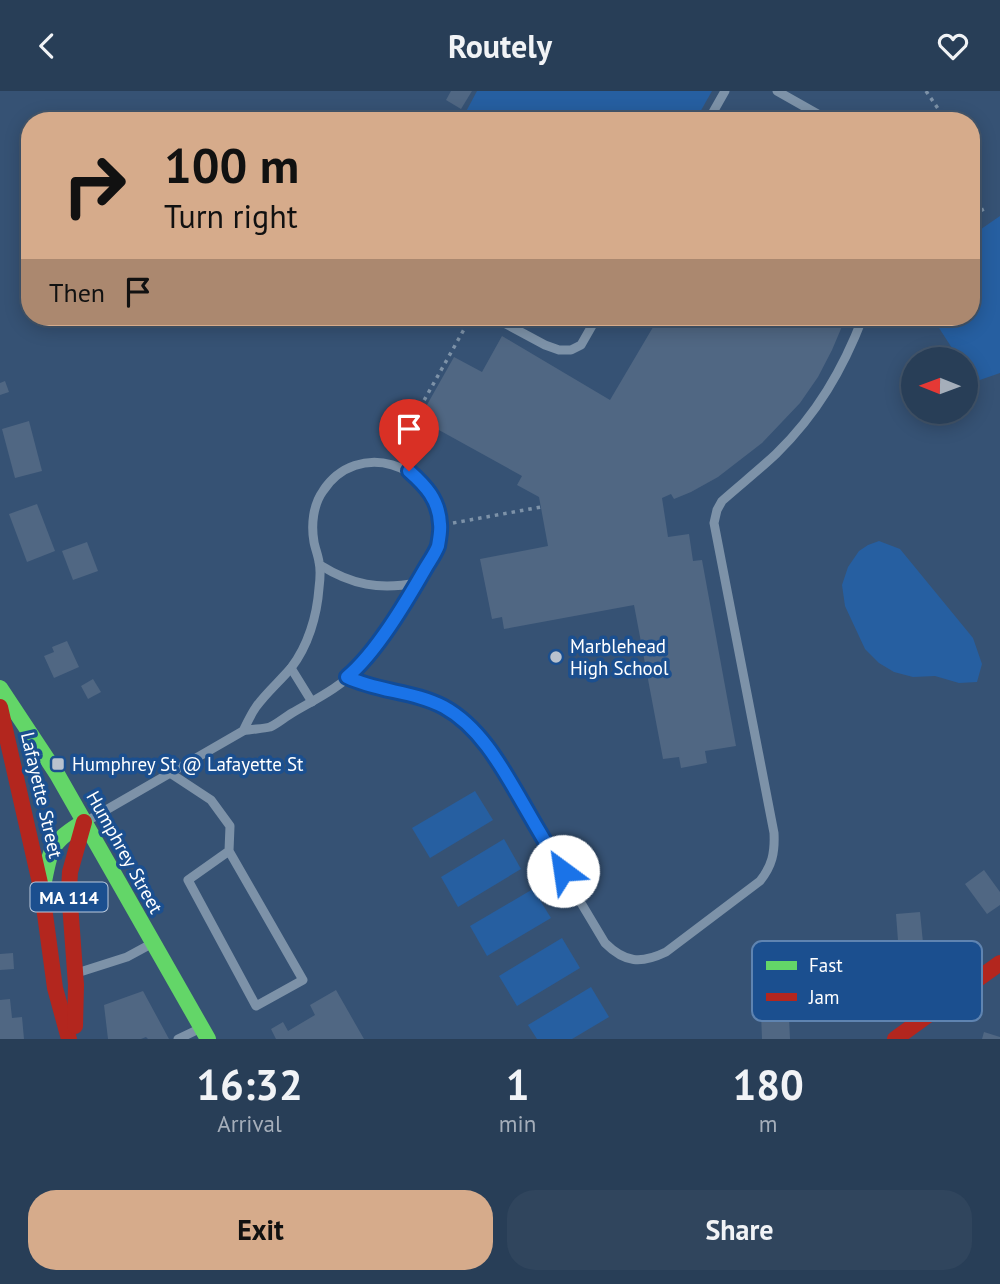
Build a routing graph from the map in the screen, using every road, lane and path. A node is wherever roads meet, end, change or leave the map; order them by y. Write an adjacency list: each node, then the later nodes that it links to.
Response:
1 (725, 91): 4 (lane)
2 (777, 91): 5 (lane)
3 (926, 91): 6 (path)
4 (713, 112)
5 (814, 112)
6 (938, 112)
7 (980, 205): 8 (path)
8 (985, 216)
9 (466, 326): 13 (path)
10 (510, 326): 11 (lane)
11 (592, 326)
12 (859, 326): 19 (lane)
13 (389, 463): 15 (lane); 16 (lane)
14 (541, 507): 15 (path)
15 (440, 525): 17 (lane)
16 (320, 565): 17 (lane); 18 (lane)
17 (417, 583): 19 (lane)
18 (290, 669): 21 (lane); 23 (lane)
19 (347, 677): 21 (lane)
20 (0, 688): 25 (main road, Humphrey Street)
21 (312, 702): 23 (lane)
22 (0, 707): 27 (main road, Lafayette Street / MA 114)
23 (243, 730): 24 (lane)
24 (170, 773): 25 (lane); 26 (lane)
25 (84, 823): 27 (main road, Lafayette Street); 28 (main road, Humphrey Street); 30 (main road, Lafayette Street / MA 114)
26 (229, 851): 26 (lane)
27 (42, 892): 34 (main road, Lafayette Street / MA 114)
28 (153, 943): 30 (lane); 33 (main road, Humphrey Street)
29 (1000, 963): 31 (main road)
30 (75, 973): 35 (main road, Lafayette Street / MA 114)
31 (982, 976)
32 (920, 1021): 37 (main road)
33 (204, 1033): 36 (lane)
34 (69, 1039)
35 (75, 1039)
36 (178, 1039)
37 (895, 1039)

